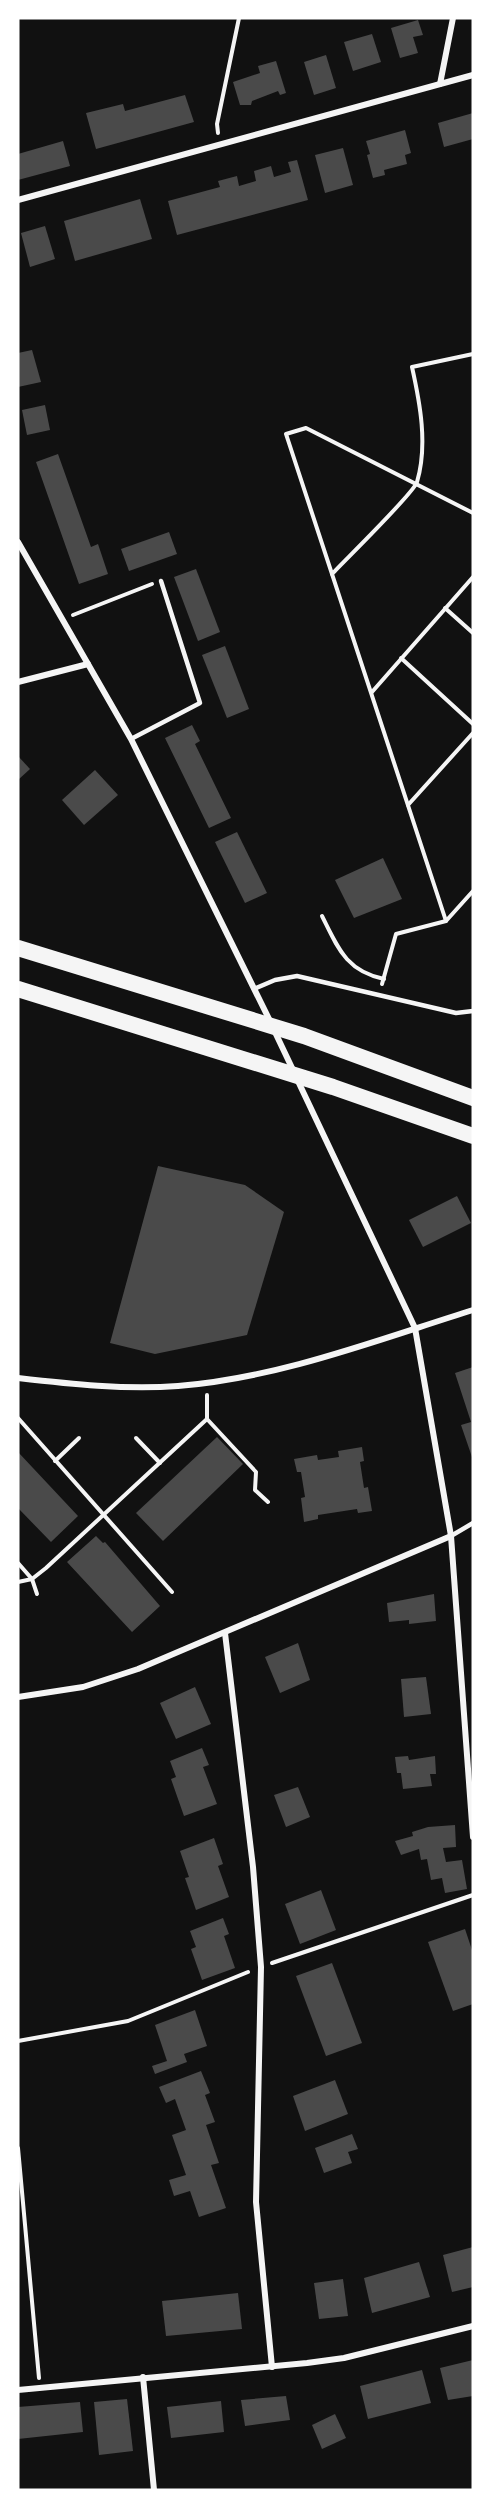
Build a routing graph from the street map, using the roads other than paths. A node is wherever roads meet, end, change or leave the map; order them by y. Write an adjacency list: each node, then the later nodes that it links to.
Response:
1 (453, 18): 3 (street)
2 (473, 75): 3 (street)
3 (440, 84): 4 (street)
4 (18, 200)
5 (18, 542): 7 (street)
6 (161, 581): 9 (lane)
7 (88, 664): 8 (street); 9 (street)
8 (18, 682)
9 (131, 739): 12 (street)
10 (18, 948): 14 (highway)
11 (18, 989): 15 (highway)
12 (254, 989): 13 (lane); 17 (street)
13 (473, 1011)
14 (473, 1098)
15 (473, 1136)
16 (473, 1310): 17 (street)
17 (415, 1328): 18 (street); 20 (street)
18 (18, 1378)
19 (473, 1523): 20 (lane)
20 (451, 1536): 21 (street); 23 (street)
21 (225, 1633): 22 (street); 25 (street)
22 (18, 1697)
23 (473, 1837)
24 (473, 2326): 25 (street)
25 (272, 2367): 26 (street)
26 (143, 2377): 27 (street); 28 (street)
27 (18, 2390)
28 (154, 2490)

